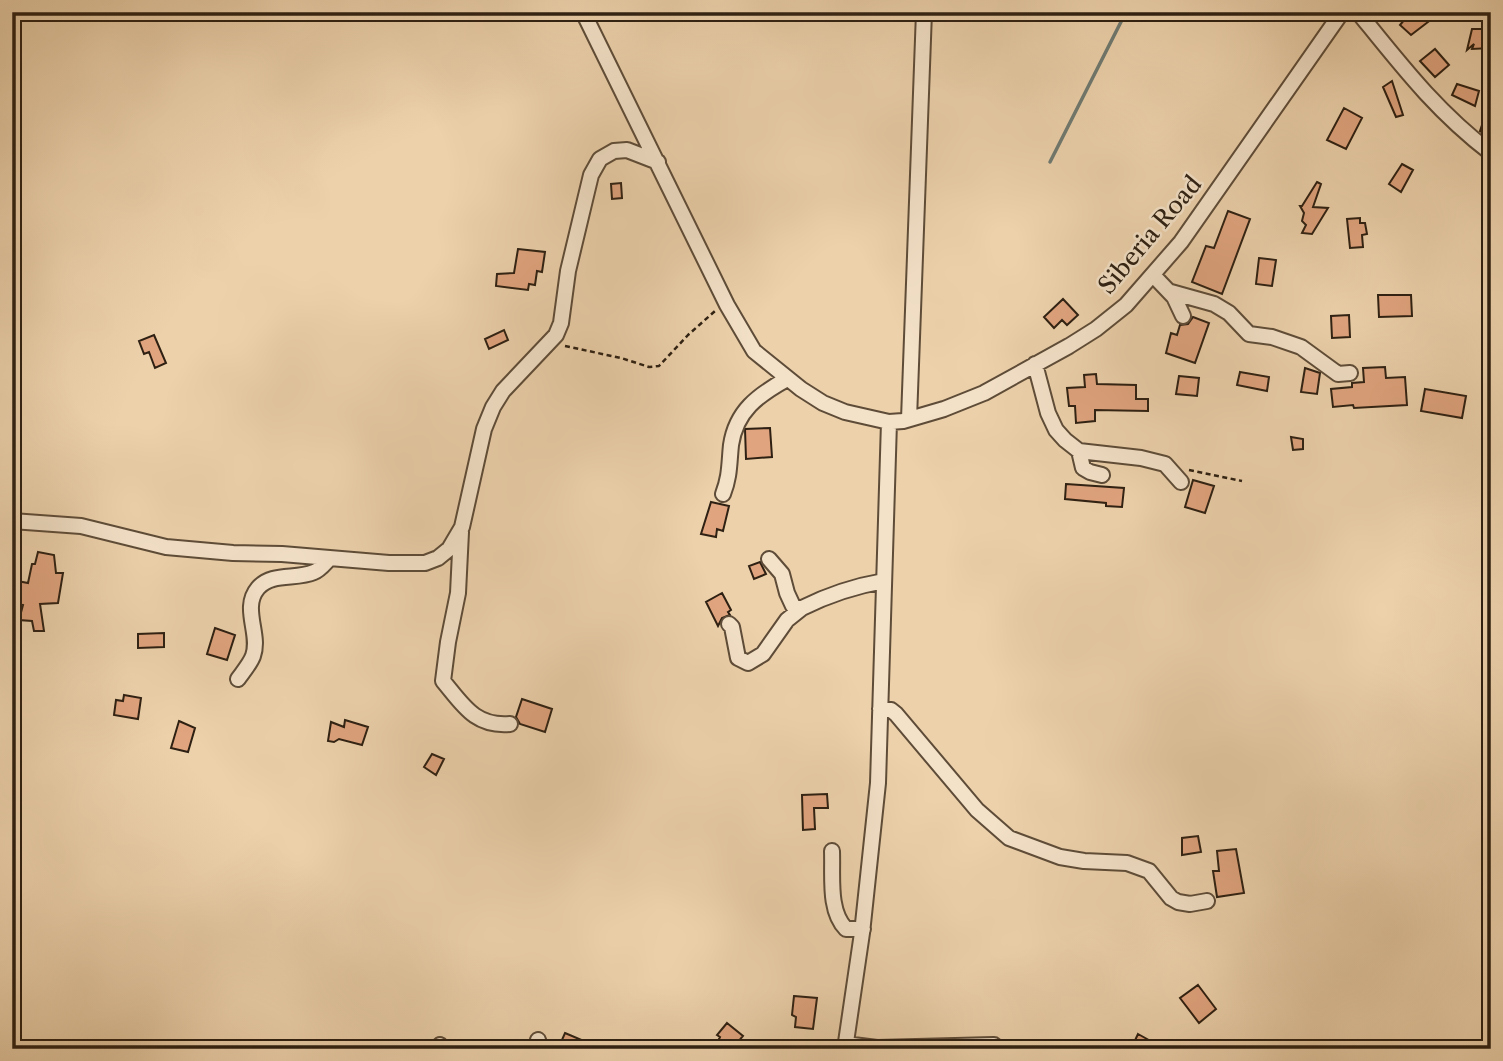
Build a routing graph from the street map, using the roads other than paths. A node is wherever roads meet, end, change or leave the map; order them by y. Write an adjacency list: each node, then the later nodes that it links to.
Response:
1 (583, 12): 6 (street)
2 (924, 12): 13 (street)
3 (1342, 12): 7 (street, Siberia Road)
4 (1358, 12): 5 (street)
5 (1491, 153)
6 (658, 162): 12 (street); 20 (street)
7 (1153, 275): 8 (street); 10 (street, Siberia Road)
8 (1171, 292): 9 (street); 11 (street)
9 (1183, 316)
10 (1035, 364): 13 (street, Siberia Road); 15 (street)
11 (1350, 373)
12 (787, 379): 14 (street); 18 (street)
13 (909, 419): 14 (street, Siberia Road)
14 (889, 422): 23 (street)
15 (1079, 451): 16 (street); 17 (street)
16 (1102, 475)
17 (1181, 482)
18 (723, 494)
19 (12, 521): 21 (street)
20 (462, 527): 21 (street); 28 (street)
21 (330, 558): 26 (street)
22 (769, 559): 24 (street)
23 (884, 581): 24 (street); 27 (street)
24 (802, 608): 25 (street)
25 (729, 624)
26 (239, 679)
27 (880, 709): 30 (street); 31 (street)
28 (510, 724)
29 (832, 852): 31 (street)
30 (1207, 901)
31 (863, 929): 33 (street)
32 (994, 1045): 33 (street)
33 (845, 1047)

